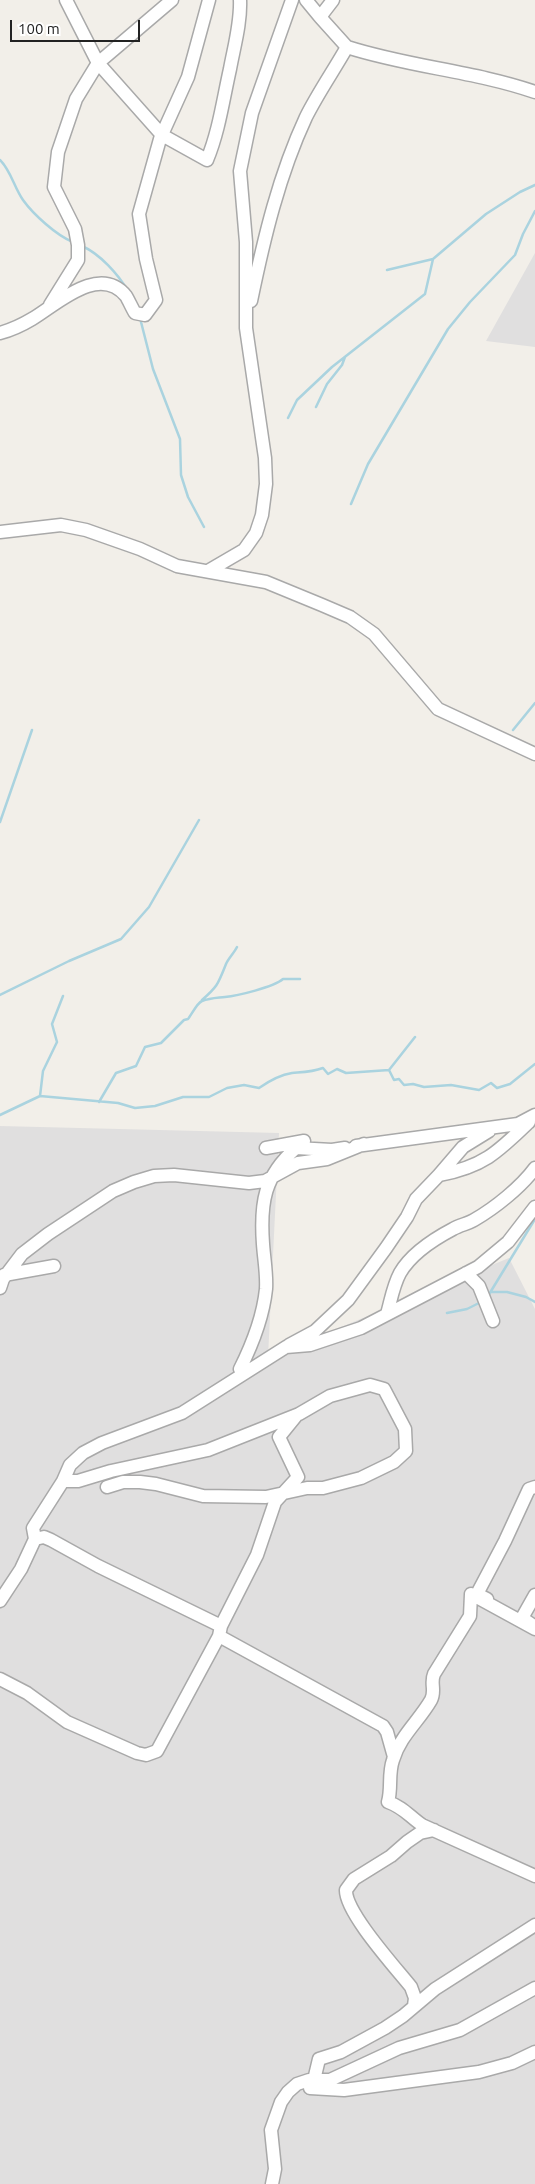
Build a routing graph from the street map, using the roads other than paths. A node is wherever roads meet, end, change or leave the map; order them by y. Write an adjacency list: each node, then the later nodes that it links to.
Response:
1 (66, 0): 10 (street)
2 (172, 0): 10 (street)
3 (209, 0): 12 (street)
4 (240, 0): 12 (street)
5 (292, 0): 14 (street)
6 (306, 0): 8 (street)
7 (333, 0): 8 (street)
8 (320, 17): 9 (street)
9 (347, 47): 11 (street); 14 (street)
10 (98, 63): 12 (street); 13 (street)
11 (535, 92)
12 (162, 135): 13 (street)
13 (48, 308): 15 (street)
14 (246, 328): 17 (street)
15 (0, 333)
16 (0, 532): 17 (street)
17 (208, 572): 18 (street)
18 (535, 754)
19 (535, 1116): 20 (street); 25 (street)
20 (493, 1128): 21 (street); 25 (street)
21 (364, 1144): 22 (street); 26 (street)
22 (350, 1147): 23 (street); 26 (street)
23 (266, 1148)
24 (535, 1168): 32 (street)
25 (439, 1175): 34 (street)
26 (271, 1178): 30 (street); 35 (street)
27 (535, 1207): 29 (street)
28 (54, 1266): 30 (street)
29 (466, 1273): 32 (street); 33 (street)
30 (3, 1275): 31 (street)
31 (0, 1288)
32 (387, 1314): 34 (street)
33 (493, 1321)
34 (286, 1347): 35 (street); 36 (street)
35 (240, 1369): 36 (street)
36 (182, 1413): 39 (street)
37 (299, 1414): 38 (street); 41 (street); 41 (street)
38 (165, 1460): 39 (street); 41 (street)
39 (63, 1481): 42 (street)
40 (535, 1487): 46 (street)
41 (282, 1493): 48 (street)
42 (35, 1539): 43 (street); 48 (street)
43 (6, 1583): 45 (street)
44 (535, 1595): 46 (street)
45 (0, 1601)
46 (522, 1618): 47 (street)
47 (535, 1628): 50 (street)
48 (220, 1631): 49 (street); 50 (street)
49 (0, 1680)
50 (394, 1757): 51 (street)
51 (434, 1830): 52 (street); 55 (street)
52 (535, 1876)
53 (535, 1925): 55 (street)
54 (535, 1988): 57 (street)
55 (414, 2006): 57 (street)
56 (535, 2052): 57 (street)
57 (312, 2084): 58 (street)
58 (272, 2184)

